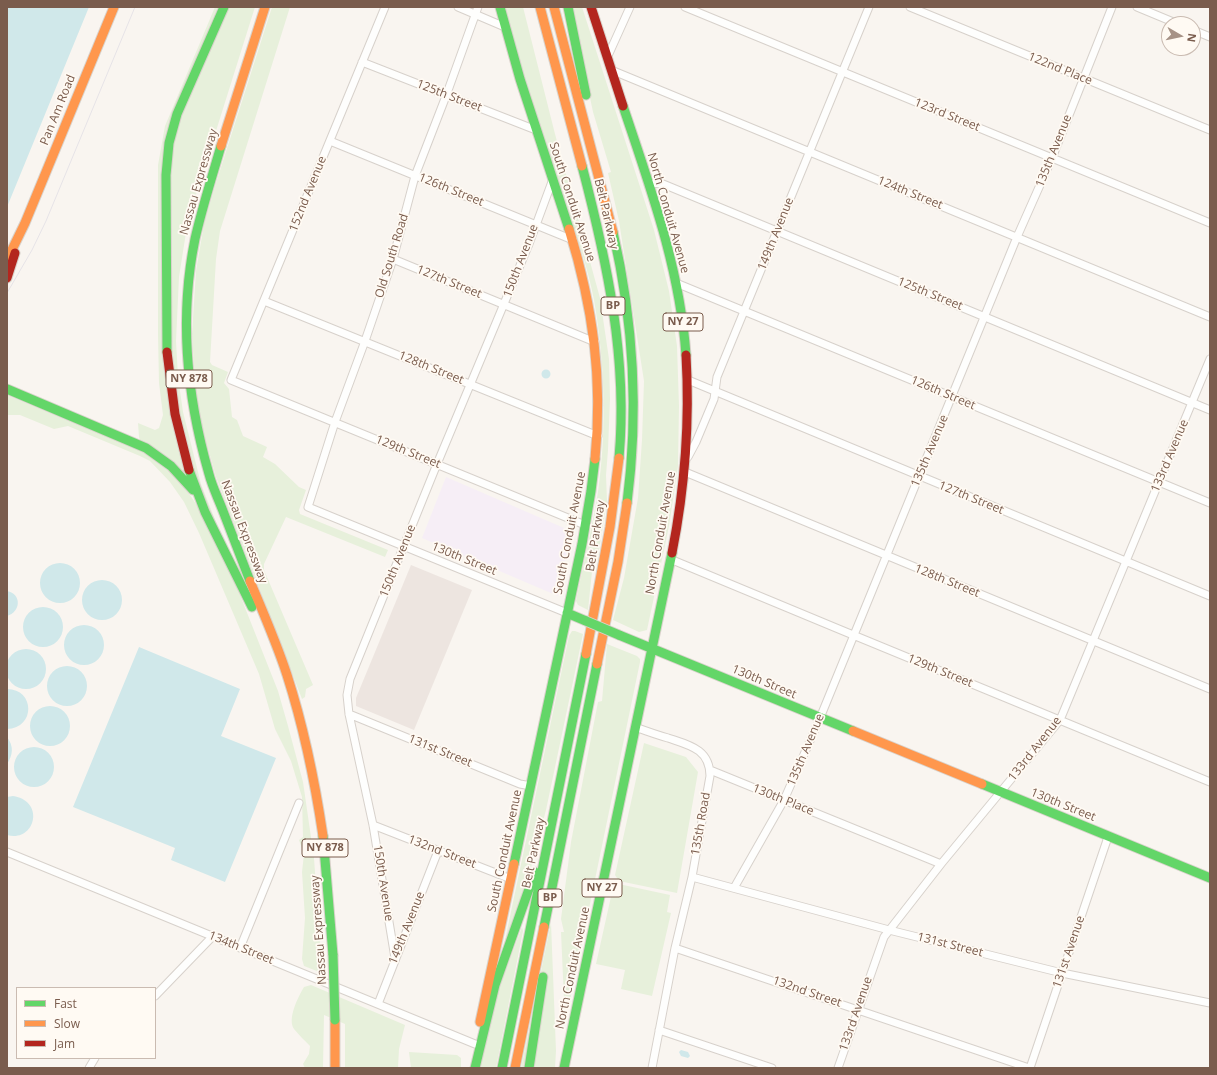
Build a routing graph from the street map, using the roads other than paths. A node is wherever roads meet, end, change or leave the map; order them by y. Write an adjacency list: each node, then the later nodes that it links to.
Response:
1 (114, 7): 34 (main road, Pan Am Road)
2 (224, 7): 68 (main road)
3 (265, 7): 87 (main road, Nassau Expressway / NY 878)
4 (385, 7): 21 (street, 152nd Avenue)
5 (458, 7): 17 (street)
6 (500, 7): 19 (main road, South Conduit Avenue)
7 (540, 7): 94 (main road, Belt Parkway / BP)
8 (554, 7): 37 (main road, Belt Parkway / BP)
9 (568, 7): 37 (main road)
10 (591, 7): 20 (main road, North Conduit Avenue / NY 27)
11 (630, 7): 20 (street)
12 (685, 7): 23 (street, 123rd Street)
13 (869, 7): 23 (street, 149th Avenue)
14 (910, 7): 24 (street, 122nd Place)
15 (1112, 7): 24 (street, 135th Avenue)
16 (1136, 7): 18 (street)
17 (476, 10): 19 (street); 25 (street, Old South Road)
18 (1161, 17)
19 (505, 27): 26 (main road, South Conduit Avenue)
20 (607, 58): 22 (main road, North Conduit Avenue / NY 27)
21 (362, 62): 25 (street, 125th Street); 28 (street, 152nd Avenue)
22 (611, 70): 29 (street, 124th Street); 33 (main road, North Conduit Avenue / NY 27)
23 (843, 72): 29 (street, 149th Avenue); 30 (street, 123rd Street)
24 (1083, 78): 27 (street, 122nd Place); 30 (street, 135th Avenue)
25 (446, 96): 26 (street, 125th Street); 31 (street, Old South Road)
26 (536, 130): 32 (main road, South Conduit Avenue)
27 (1210, 130)
28 (330, 141): 31 (street, 126th Street); 45 (street, 152nd Avenue)
29 (810, 152): 38 (street, 149th Avenue); 39 (street, 124th Street)
30 (1052, 158): 35 (street, 123rd Street); 39 (street, 135th Avenue)
31 (415, 176): 36 (street, 126th Street); 41 (street, Old South Road)
32 (553, 179): 36 (street, 150th Avenue); 40 (main road, South Conduit Avenue)
33 (648, 183): 38 (street, 125th Street); 44 (main road, North Conduit Avenue / NY 27)
34 (25, 223): 42 (main road, Pan Am Road); 43 (main road, Pan Am Road)
35 (1210, 223)
36 (535, 225): 40 (street, 126th Street); 46 (street, 150th Avenue)
37 (611, 226): 86 (main road, Belt Parkway / BP)
38 (777, 232): 47 (street, 149th Avenue); 48 (street, 125th Street)
39 (1017, 237): 48 (street, 135th Avenue); 49 (street, 124th Street)
40 (572, 240): 51 (main road, South Conduit Avenue)
41 (392, 259): 46 (street, 127th Street); 50 (street, Old South Road)
42 (7, 260)
43 (7, 278)
44 (676, 283): 47 (street, 126th Street); 54 (main road, North Conduit Avenue / NY 27)
45 (264, 301): 50 (street, 128th Street); 53 (street, 152nd Avenue)
46 (505, 304): 51 (street, 127th Street); 55 (street, 150th Avenue)
47 (745, 310): 57 (street, 149th Avenue); 58 (street, 126th Street)
48 (985, 317): 58 (street, 135th Avenue); 59 (street, 125th Street)
49 (1210, 317)
50 (365, 341): 55 (street, 128th Street); 61 (street, Old South Road)
51 (595, 342): 62 (main road, South Conduit Avenue)
52 (1210, 359): 59 (street, 133rd Avenue)
53 (231, 380): 61 (street, 129th Street)
54 (688, 380): 57 (street, 127th Street); 63 (main road, North Conduit Avenue / NY 27)
55 (472, 384): 62 (street, 128th Street); 64 (street, 150th Avenue)
56 (7, 389): 68 (main road)
57 (715, 391): 63 (street, 149th Avenue); 66 (street, 127th Street)
58 (952, 397): 66 (street, 135th Avenue); 67 (street, 126th Street)
59 (1192, 402): 60 (street, 125th Street); 67 (street, 133rd Avenue)
60 (1210, 410)
61 (335, 422): 64 (street, 129th Street); 70 (street, Old South Road)
62 (598, 436): 71 (main road, South Conduit Avenue)
63 (686, 461): 65 (main road, North Conduit Avenue / NY 27)
64 (437, 464): 71 (street, 129th Street); 72 (street, 150th Avenue)
65 (685, 472): 73 (street, 128th Street); 74 (main road, North Conduit Avenue / NY 27)
66 (919, 476): 73 (street, 135th Avenue); 75 (street, 127th Street)
67 (1159, 482): 69 (street, 126th Street); 75 (street, 133rd Avenue)
68 (200, 499): 87 (main road)
69 (1210, 503)
70 (308, 507): 72 (street, 130th Street)
71 (585, 525): 77 (main road, South Conduit Avenue)
72 (404, 547): 77 (street, 130th Street); 82 (street, 150th Avenue)
73 (886, 556): 78 (street, 135th Avenue); 79 (street, 128th Street)
74 (670, 558): 78 (street, 129th Street); 80 (main road, North Conduit Avenue / NY 27)
75 (1126, 561): 76 (street, 127th Street); 79 (street, 133rd Avenue)
76 (1210, 596)
77 (567, 613): 80 (main road, 130th Street, bridge); 90 (main road, South Conduit Avenue)
78 (854, 635): 83 (street, 135th Avenue); 84 (street, 129th Street)
79 (1093, 641): 81 (street, 128th Street); 84 (street, 133rd Avenue)
80 (652, 648): 83 (main road, 130th Street); 85 (main road, North Conduit Avenue / NY 27)
81 (1210, 689)
82 (349, 714): 90 (street, 131st Street); 95 (street, 150th Avenue)
83 (820, 718): 91 (main road, 130th Street); 92 (street, 135th Avenue)
84 (1060, 720): 89 (street, 129th Street); 91 (street, 133rd Avenue)
85 (635, 727): 88 (street); 124 (main road, North Conduit Avenue / NY 27)
86 (585, 728): 122 (main road, Belt Parkway / BP); 123 (main road)
87 (305, 742): 118 (main road, Nassau Expressway / NY 878, bridge)
88 (710, 770): 92 (street, 130th Place); 100 (street, 135th Road)
89 (1210, 782)
90 (531, 786): 102 (main road, South Conduit Avenue)
91 (1001, 792): 96 (main road, 130th Street); 99 (street, 133rd Avenue)
92 (784, 800): 99 (street, 130th Place); 103 (street, 135th Avenue)
93 (299, 803): 106 (street)
94 (552, 821): 120 (main road); 121 (main road, Belt Parkway / BP)
95 (374, 825): 97 (street, 132nd Street); 108 (street, 150th Avenue)
96 (1108, 837): 101 (main road, 130th Street); 109 (street, 131st Avenue)
97 (438, 851): 102 (street, 132nd Street); 108 (street, 149th Avenue)
98 (7, 852): 105 (street, 134th Street)
99 (941, 864): 104 (street, 133rd Avenue)
100 (692, 877): 103 (street, 131st Street); 107 (street)
101 (1210, 878)
102 (511, 879): 115 (main road, South Conduit Avenue)
103 (734, 888): 104 (street, 131st Street)
104 (889, 930): 109 (street, 131st Street); 113 (street, 133rd Avenue)
105 (212, 937): 106 (street, 134th Street); 110 (street)
106 (240, 948): 112 (street, 134th Street)
107 (675, 948): 113 (street, 132nd Street); 114 (street)
108 (395, 958): 112 (street, 149th Avenue)
109 (1062, 973): 111 (street, 131st Street); 128 (street, 131st Avenue)
110 (156, 995)
111 (1210, 1003)
112 (378, 1004): 115 (street, 134th Street)
113 (858, 1010): 127 (street, 133rd Avenue); 128 (street, 132nd Street)
114 (659, 1030): 125 (street); 126 (street)
115 (475, 1044): 119 (main road, South Conduit Avenue)
116 (95, 1059): 117 (street)
117 (89, 1068)
118 (334, 1068)
119 (471, 1068)
120 (475, 1068)
121 (502, 1068)
122 (516, 1068)
123 (529, 1068)
124 (564, 1068)
125 (652, 1068)
126 (772, 1068)
127 (838, 1068)
128 (1030, 1068)

